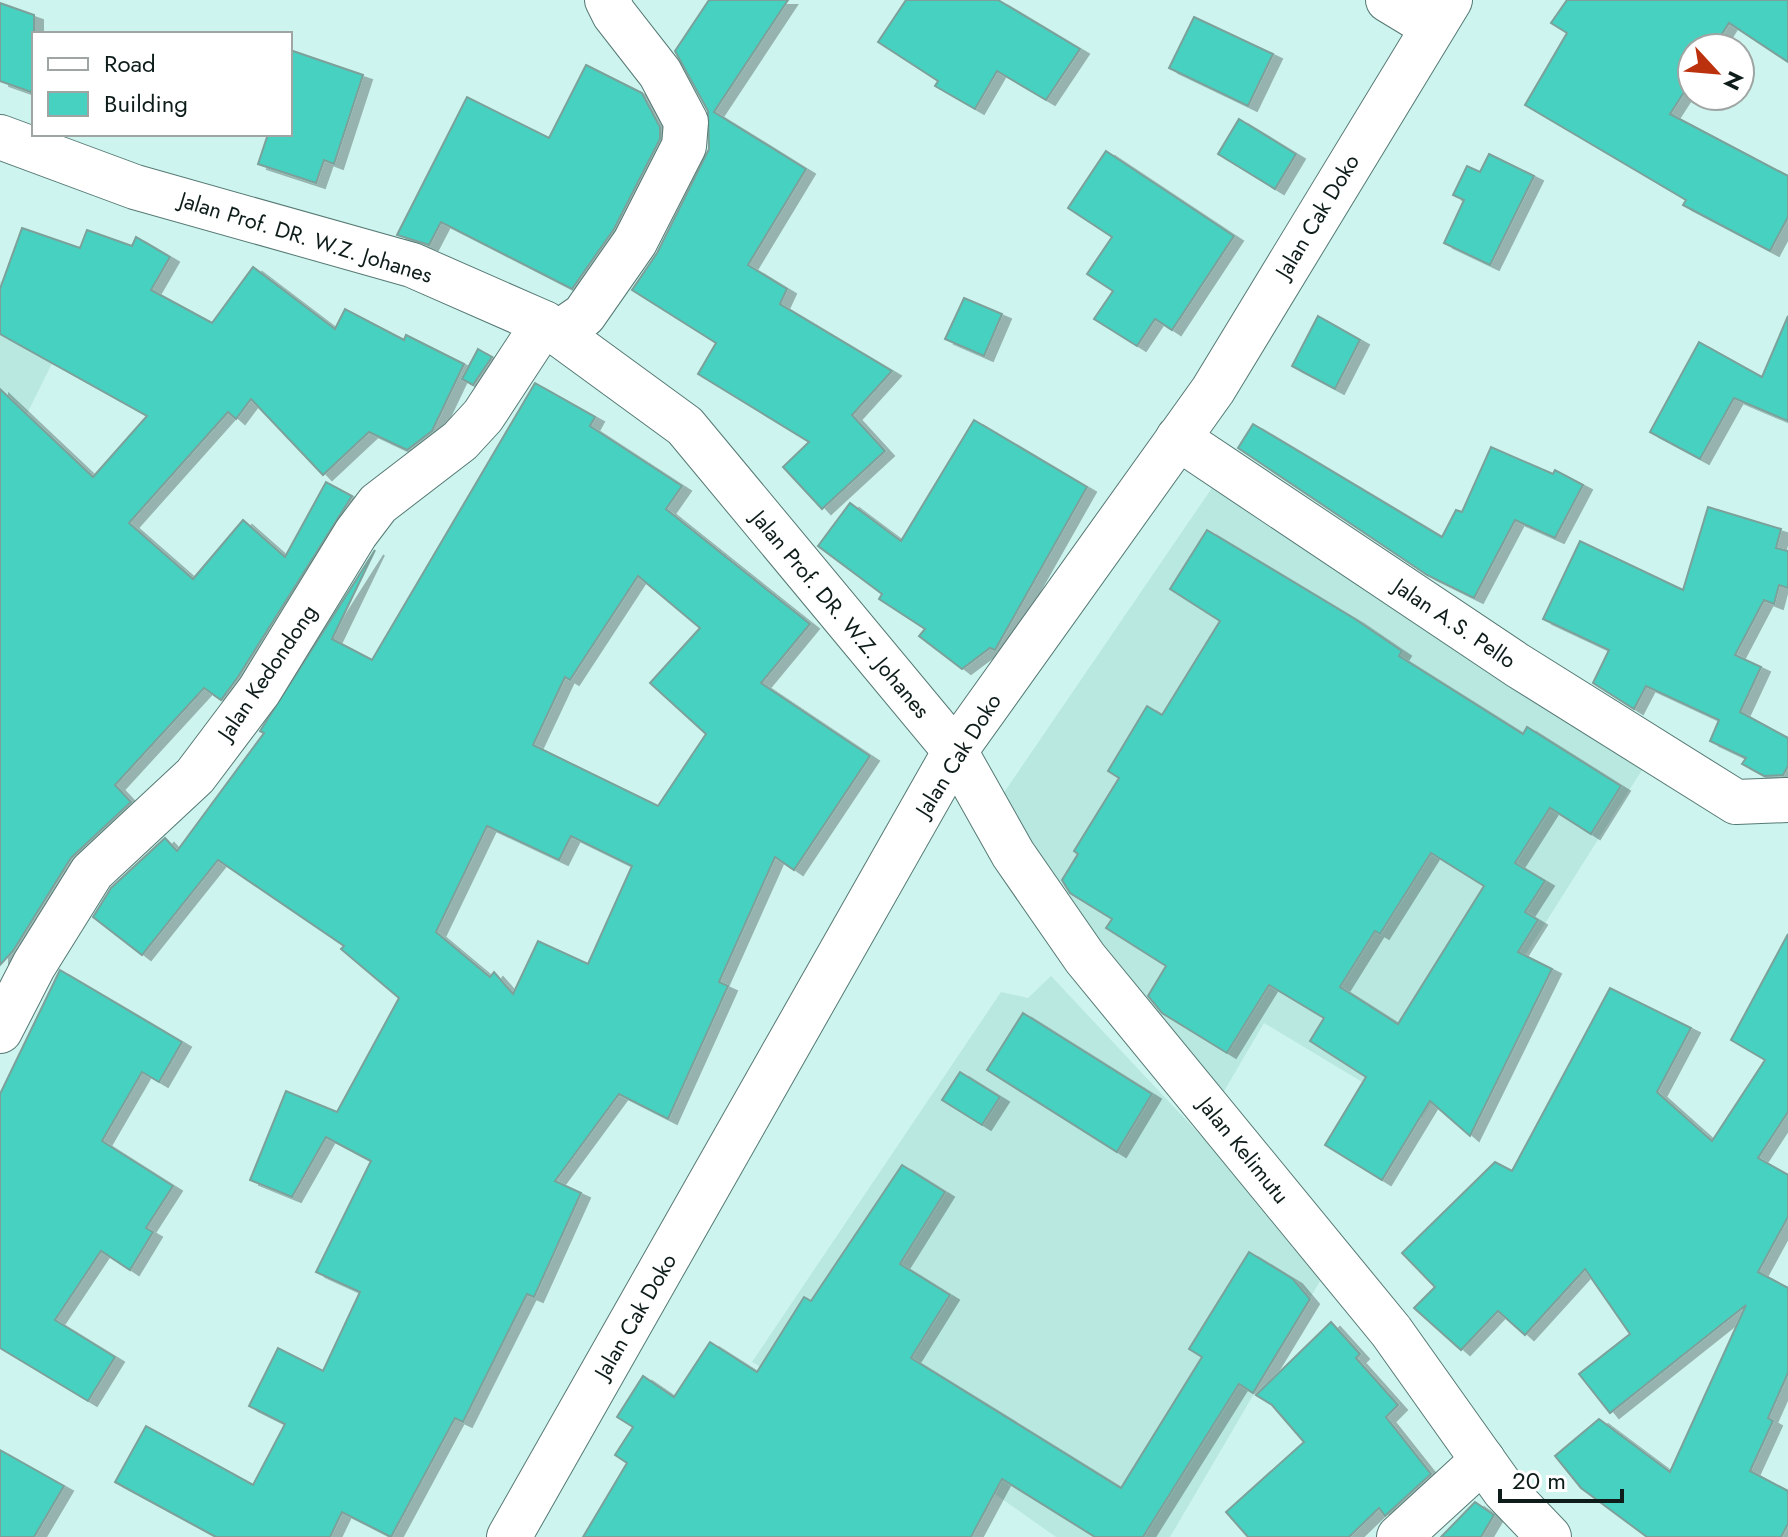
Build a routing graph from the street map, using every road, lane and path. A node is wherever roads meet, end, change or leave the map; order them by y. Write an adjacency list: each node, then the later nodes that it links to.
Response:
1 (607, 0): 5 (street, Jalan Kedondong)
2 (1388, 0): 3 (street)
3 (1441, 13): 6 (street, Jalan Cak Doko)
4 (0, 137): 5 (street, Jalan Prof. DR. W.Z. Johanes)
5 (551, 328): 7 (street, Jalan Prof. DR. W.Z. Johanes); 9 (street, Jalan Kedondong)
6 (1178, 438): 7 (street, Jalan Cak Doko); 8 (street, Jalan A.S. Pello)
7 (955, 751): 10 (street, Jalan Kelimutu); 11 (street, Jalan Cak Doko)
8 (1788, 800)
9 (0, 1031)
10 (1483, 1460): 12 (street); 13 (street, Jalan Kelimutu)
11 (509, 1537)
12 (1399, 1537)
13 (1549, 1537)

